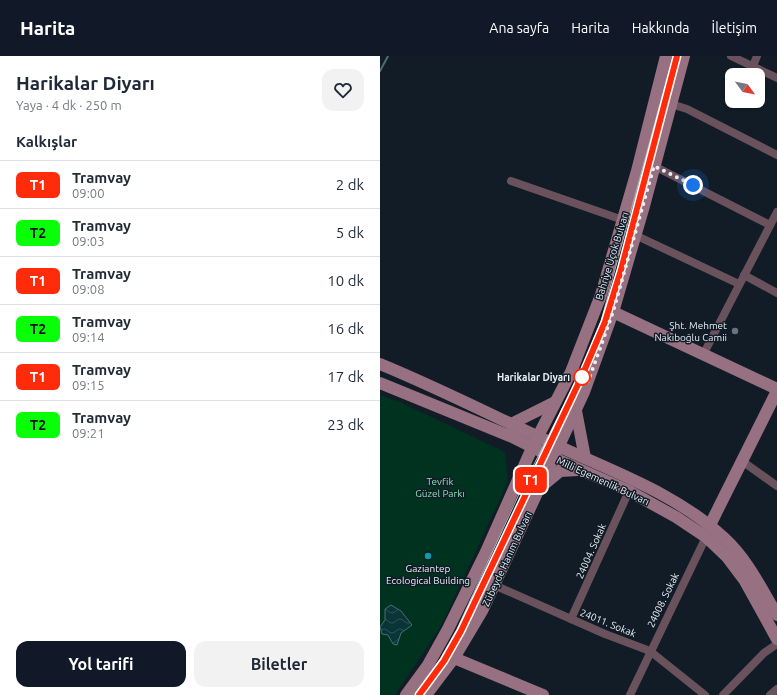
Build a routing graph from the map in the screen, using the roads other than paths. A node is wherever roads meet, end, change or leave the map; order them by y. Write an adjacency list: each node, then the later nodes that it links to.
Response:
1 (666, 56): 12 (main road, Bahriye Üçok Bulvarı)
2 (684, 56): 7 (main road, Bahriye Üçok Bulvarı)
3 (730, 56): 5 (street)
4 (757, 56): 5 (street)
5 (752, 66): 6 (street)
6 (777, 78)
7 (671, 104): 8 (street); 9 (main road, Bahriye Üçok Bulvarı)
8 (777, 155)
9 (654, 166): 13 (street); 14 (main road, Bahriye Üçok Bulvarı)
10 (511, 181): 12 (street)
11 (777, 212): 13 (street)
12 (623, 220): 23 (main road, Bahriye Üçok Bulvarı)
13 (770, 225): 15 (street)
14 (635, 235): 16 (street); 18 (main road, Bahriye Üçok Bulvarı)
15 (744, 275): 16 (street); 17 (street)
16 (739, 284): 19 (street)
17 (777, 293)
18 (613, 312): 19 (main road); 24 (main road, Bahriye Üçok Bulvarı)
19 (703, 355): 22 (main road)
20 (380, 364): 25 (main road, Milli Egemenlik Bulvarı)
21 (380, 383): 27 (main road, Milli Egemenlik Bulvarı)
22 (777, 390): 32 (main road)
23 (555, 402): 25 (main road); 26 (main road, Bahriye Üçok Bulvarı)
24 (576, 411): 28 (main road, Bahriye Üçok Bulvarı); 31 (main road)
25 (511, 424): 26 (main road, Milli Egemenlik Bulvarı)
26 (538, 436): 28 (main road, Milli Egemenlik Bulvarı); 29 (main road, Bahriye Üçok Bulvarı)
27 (512, 437): 29 (main road, Milli Egemenlik Bulvarı); 33 (main road)
28 (560, 447): 30 (main road, Bahriye Üçok Bulvarı); 31 (main road, Milli Egemenlik Bulvarı)
29 (532, 448): 30 (main road, Milli Egemenlik Bulvarı); 33 (main road)
30 (554, 458): 34 (main road, Milli Egemenlik Bulvarı); 36 (main road, Zübeyde Hanım Bulvarı)
31 (585, 458): 38 (main road, Milli Egemenlik Bulvarı)
32 (742, 461): 35 (street); 38 (main road)
33 (526, 463): 47 (main road)
34 (580, 469): 36 (main road); 37 (main road, Milli Egemenlik Bulvarı)
35 (777, 486)
36 (541, 487): 39 (main road, Zübeyde Hanım Bulvarı)
37 (629, 490): 38 (main road, Milli Egemenlik Bulvarı); 41 (street, 24004. Sokak)
38 (708, 531): 40 (main road, Milli Egemenlik Bulvarı); 42 (main road, Milli Egemenlik Bulvarı); 44 (street, 24008. Sokak)
39 (494, 585): 41 (street, 24011. Sokak); 45 (main road, Zübeyde Hanım Bulvarı)
40 (777, 614)
41 (571, 619): 44 (street, 24011. Sokak)
42 (777, 639)
43 (777, 644): 52 (street)
44 (650, 650): 50 (street, 24008. Sokak); 51 (street, 24011. Sokak)
45 (454, 658): 48 (main road, Zübeyde Hanım Bulvarı); 49 (main road)
46 (777, 689): 53 (street)
47 (406, 695)
48 (426, 695)
49 (543, 695)
50 (630, 695)
51 (705, 695)
52 (723, 695)
53 (770, 695)

